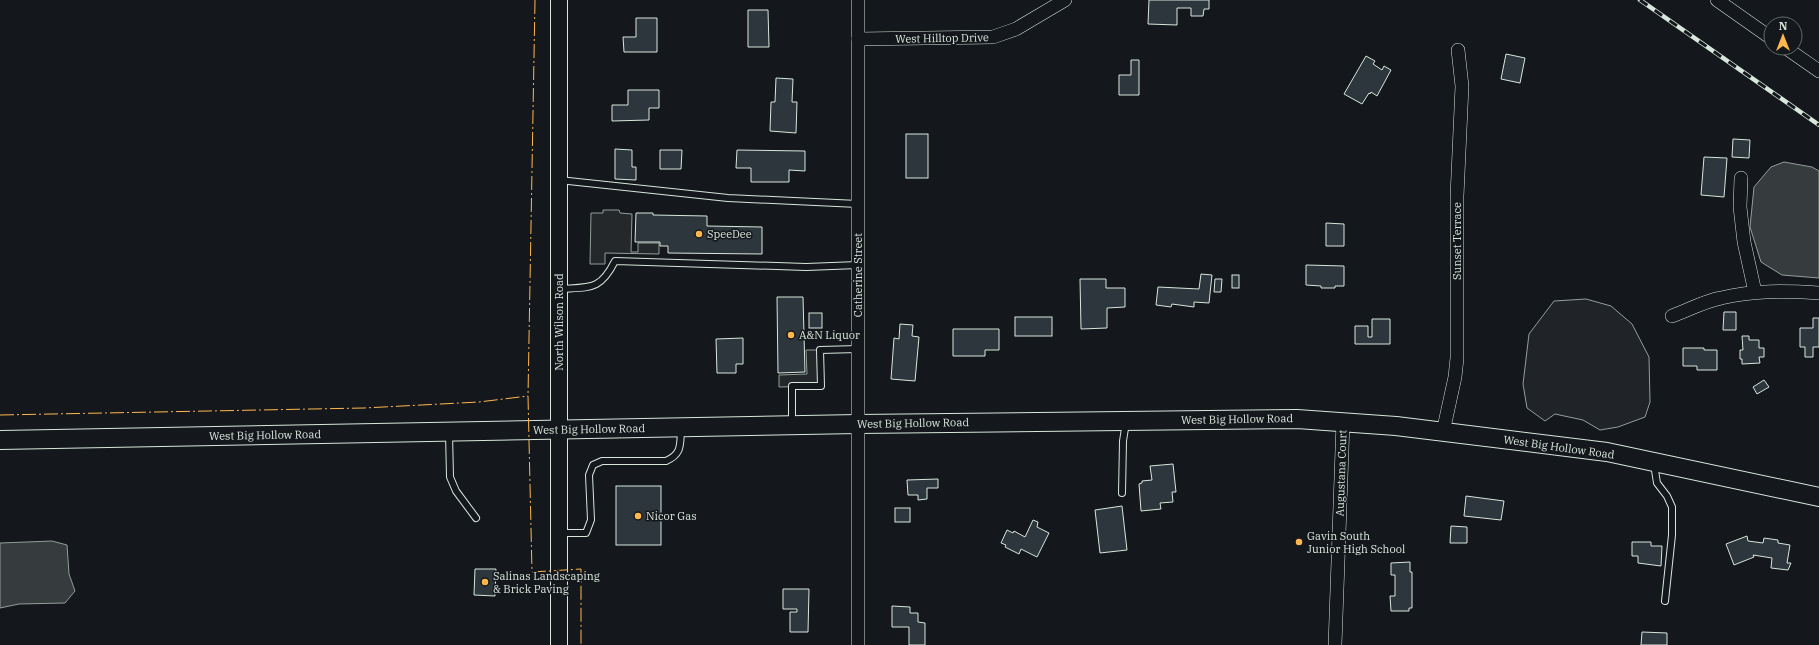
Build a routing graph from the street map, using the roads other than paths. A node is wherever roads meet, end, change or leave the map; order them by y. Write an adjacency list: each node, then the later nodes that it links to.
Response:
1 (559, 0): 11 (street, North Wilson Road)
2 (858, 0): 6 (street, Catherine Street)
3 (1065, 0): 6 (street, West Hilltop Drive)
4 (1717, 0): 5 (street)
5 (1763, 32)
6 (858, 39): 12 (street, Catherine Street)
7 (1458, 50): 26 (street, Sunset Terrace)
8 (1797, 56): 9 (street)
9 (1819, 71)
10 (1741, 178): 15 (street)
11 (559, 180): 12 (lane); 14 (street, North Wilson Road)
12 (858, 204): 13 (street, Catherine Street)
13 (858, 265): 14 (lane); 18 (street, Catherine Street)
14 (559, 289): 24 (street, North Wilson Road)
15 (1755, 292): 16 (street); 17 (street)
16 (1819, 293)
17 (1672, 316)
18 (858, 349): 21 (street, Catherine Street); 22 (lane)
19 (1126, 420): 20 (main road, West Big Hollow Road); 21 (main road, West Big Hollow Road); 29 (lane)
20 (1343, 422): 26 (main road, West Big Hollow Road); 36 (street, Augustana Court)
21 (858, 424): 22 (main road, West Big Hollow Road); 35 (street, Catherine Street)
22 (792, 425): 23 (main road, West Big Hollow Road)
23 (681, 427): 24 (main road, West Big Hollow Road); 32 (lane)
24 (560, 430): 25 (main road, West Big Hollow Road); 32 (street, North Wilson Road)
25 (450, 432): 27 (main road, West Big Hollow Road); 31 (lane)
26 (1443, 432): 28 (main road, West Big Hollow Road)
27 (0, 440)
28 (1654, 462): 30 (main road, West Big Hollow Road); 33 (lane)
29 (1122, 493)
30 (1819, 496)
31 (476, 518)
32 (560, 533): 34 (street, North Wilson Road)
33 (1665, 601)
34 (559, 645)
35 (858, 645)
36 (1335, 645)

